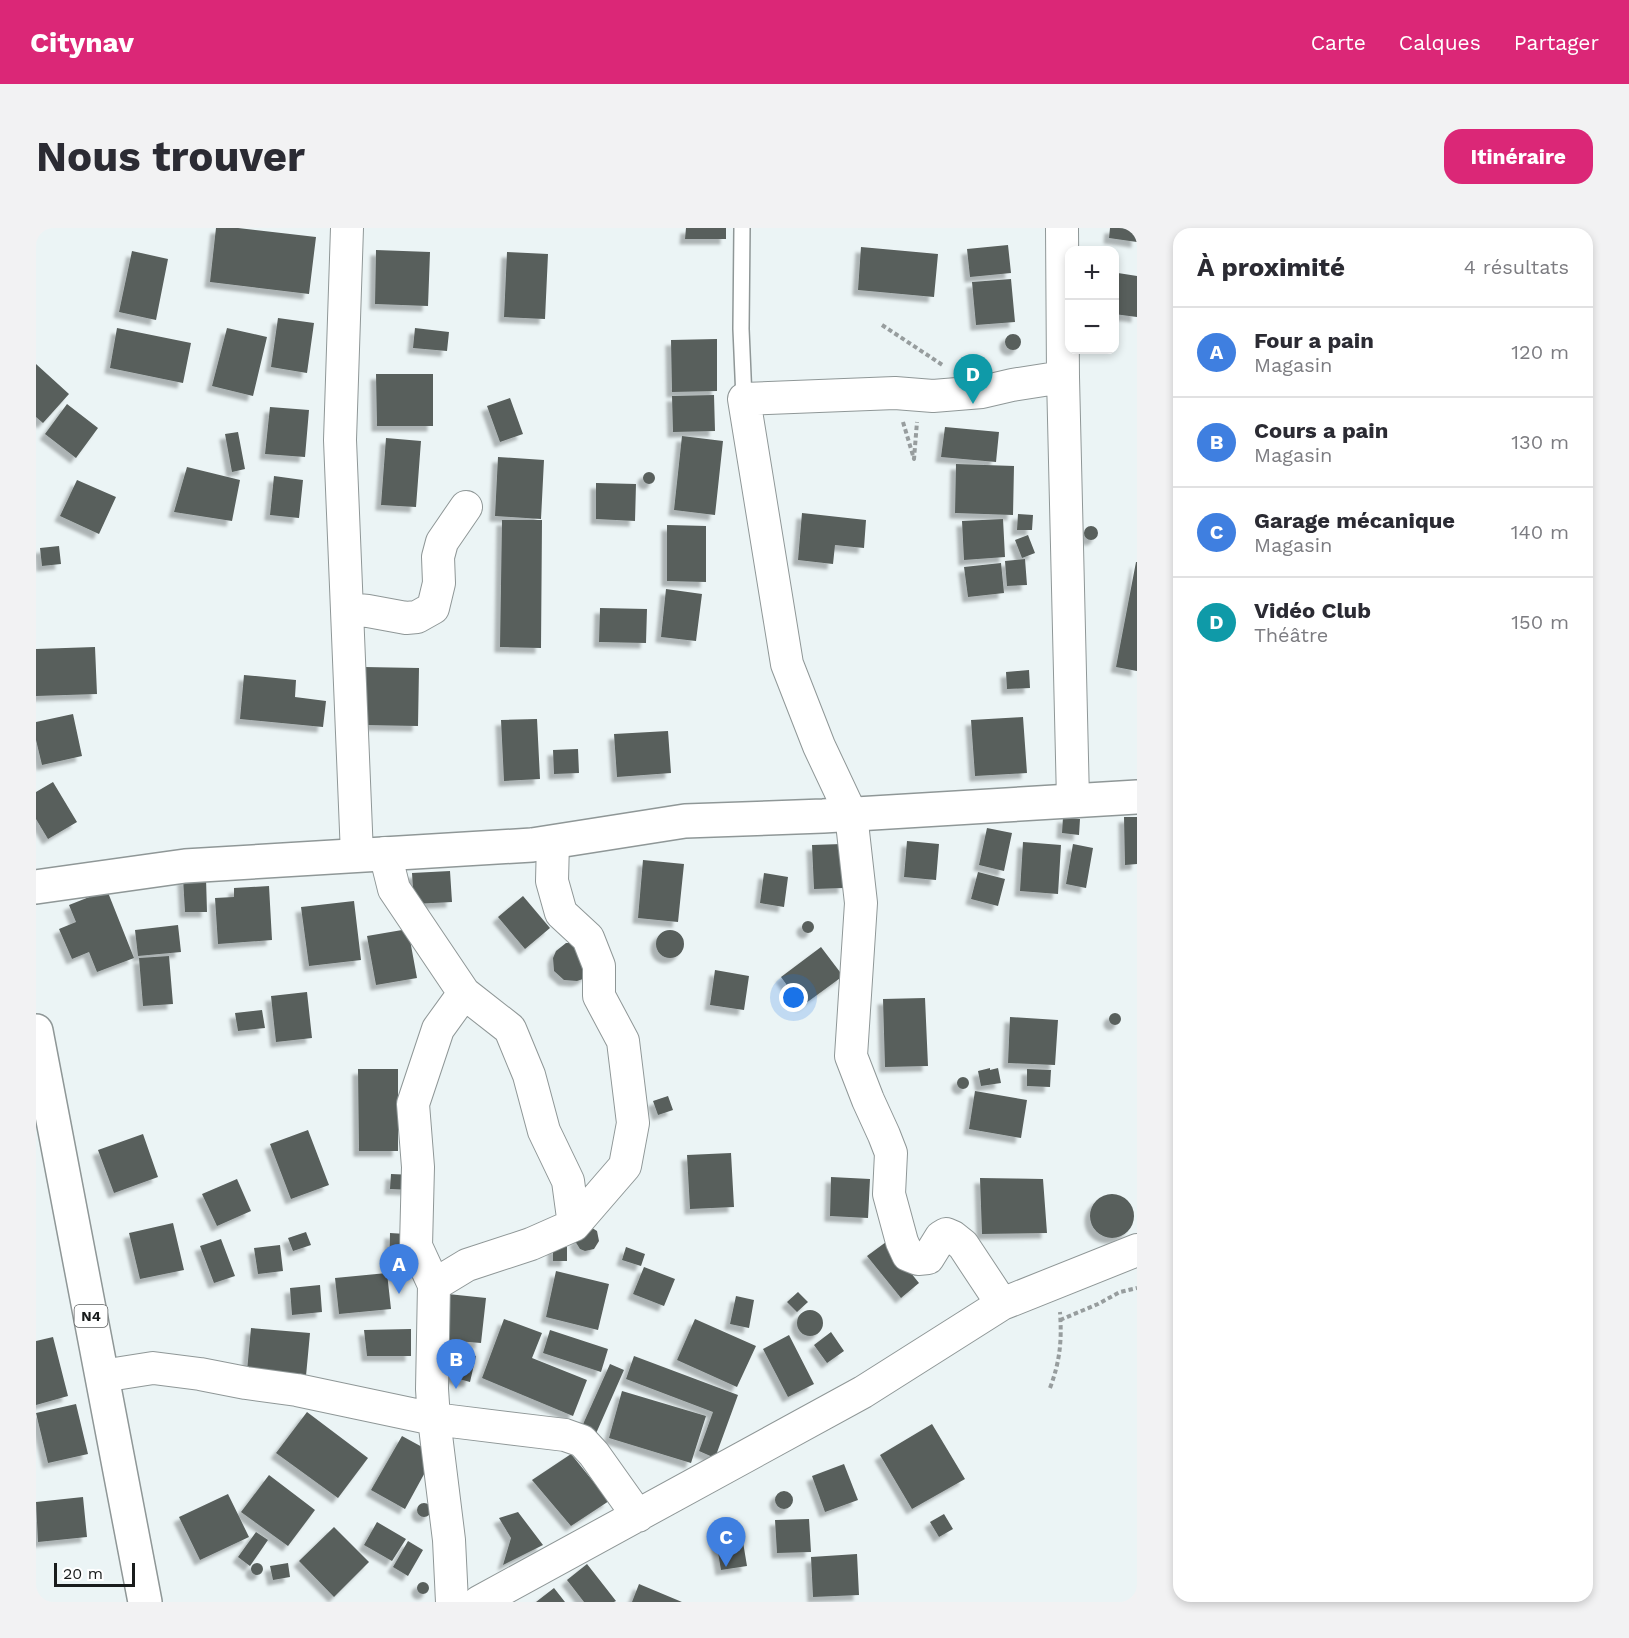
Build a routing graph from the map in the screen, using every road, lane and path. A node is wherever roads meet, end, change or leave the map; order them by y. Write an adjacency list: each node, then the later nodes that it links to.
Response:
1 (347, 228): 9 (street)
2 (742, 228): 7 (lane)
3 (1062, 228): 6 (street)
4 (882, 325): 5 (path)
5 (951, 371)
6 (1063, 377): 7 (street); 11 (street)
7 (744, 399): 12 (street)
8 (466, 507): 9 (street)
9 (347, 609): 14 (street)
10 (1137, 797): 11 (main road)
11 (1073, 800): 12 (main road)
12 (851, 814): 13 (main road); 23 (street)
13 (553, 842): 14 (main road); 18 (street)
14 (371, 854): 15 (main road); 16 (street)
15 (36, 887)
16 (464, 993): 18 (street); 21 (street)
17 (36, 1031): 25 (main road, N4)
18 (574, 1225): 21 (street)
19 (1137, 1250): 20 (street)
20 (1060, 1282): 23 (street); 24 (path)
21 (434, 1285): 27 (street)
22 (1137, 1288): 24 (path)
23 (1002, 1304): 28 (street)
24 (1060, 1320): 26 (path)
25 (102, 1376): 27 (street); 29 (main road, N4)
26 (1050, 1388)
27 (434, 1419): 28 (street); 30 (street)
28 (638, 1516): 31 (street)
29 (146, 1602)
30 (452, 1602)
31 (479, 1602)

